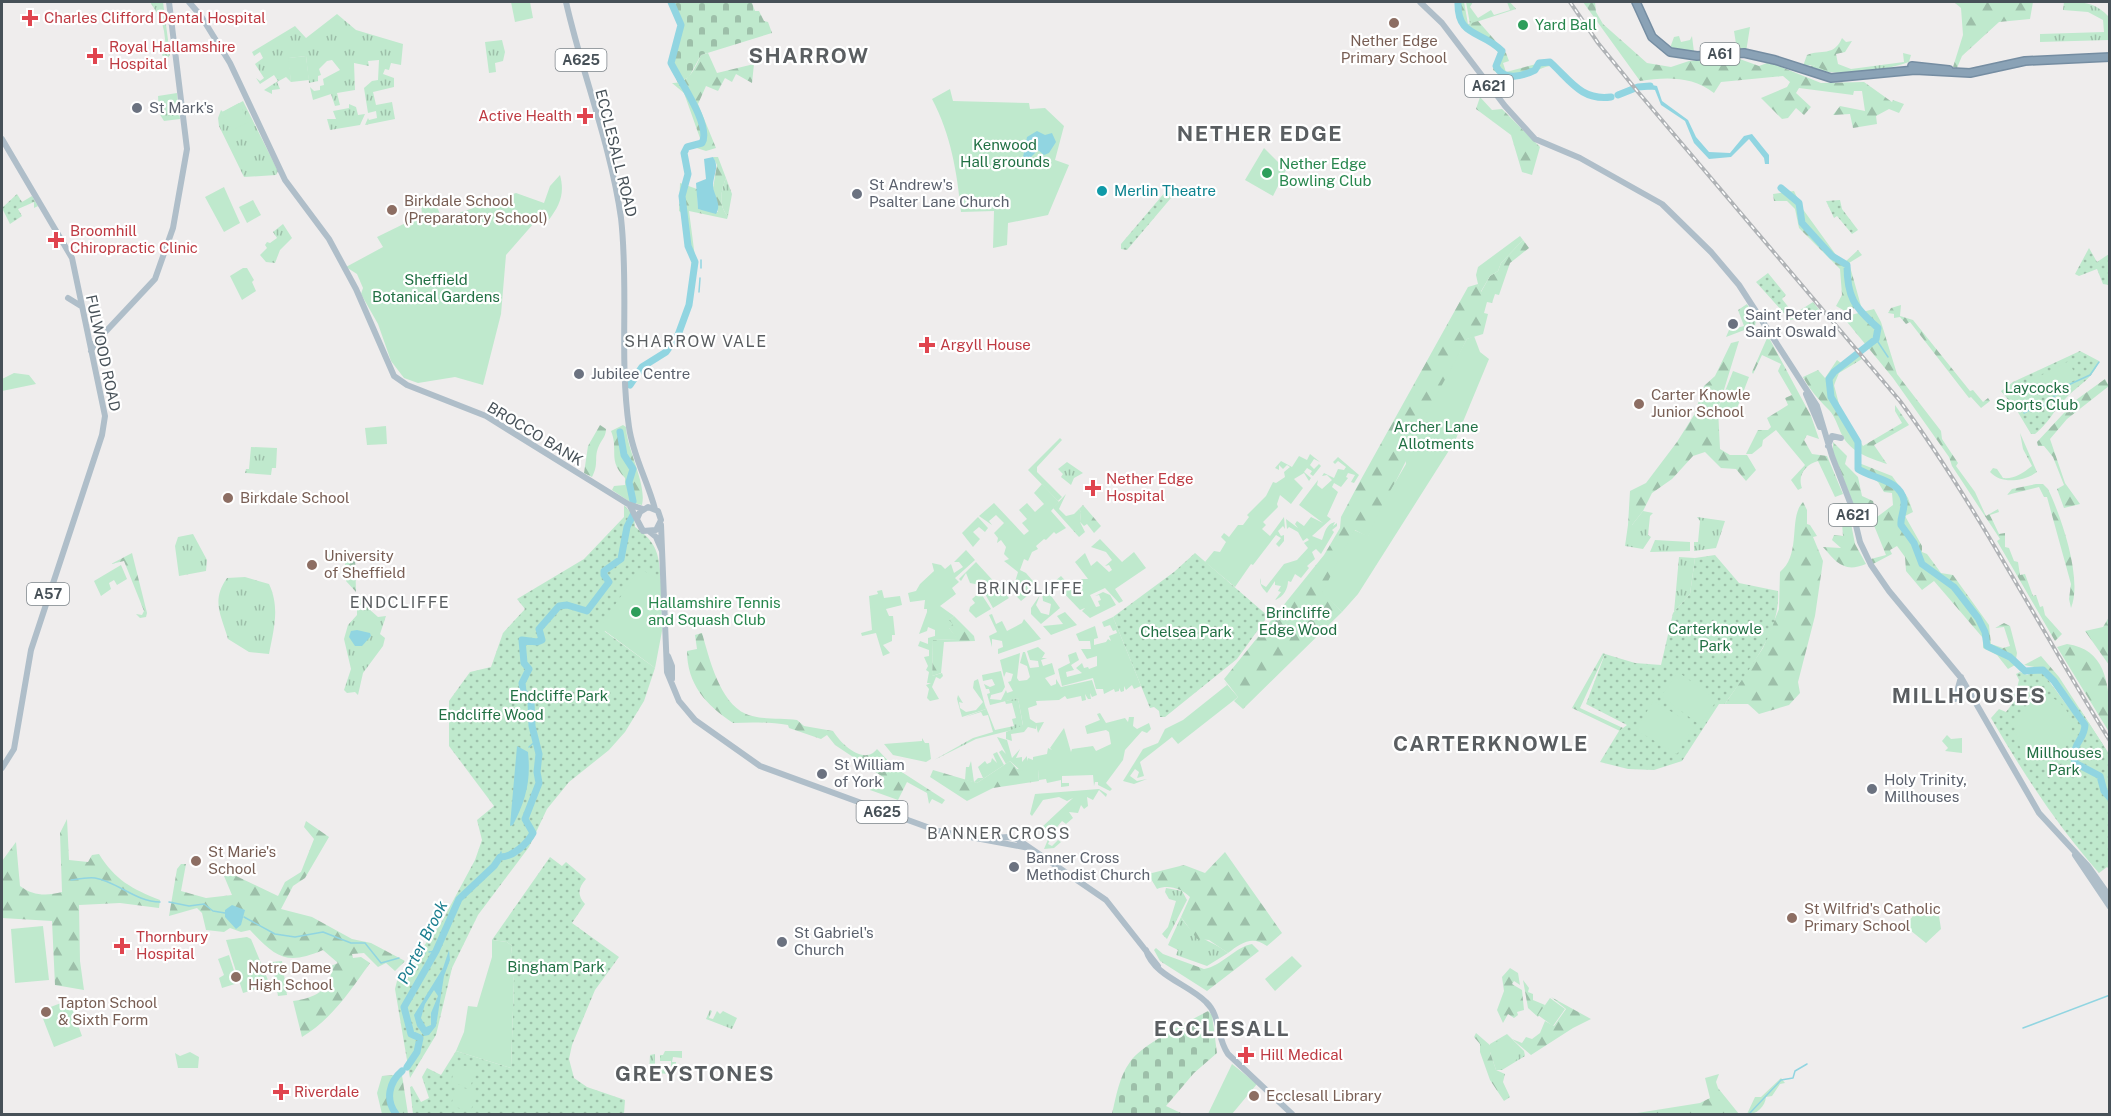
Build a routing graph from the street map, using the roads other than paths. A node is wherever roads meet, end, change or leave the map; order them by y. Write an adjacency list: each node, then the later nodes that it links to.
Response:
1 (189, 2): 17 (main road, BROCCO BANK)
2 (566, 2): 16 (main road, ECCLESALL ROAD / A625)
3 (1420, 2): 11 (main road, A621)
4 (1636, 2): 6 (highway, A61)
5 (170, 3): 10 (main road)
6 (2109, 57)
7 (2, 139): 9 (main road, FULWOOD ROAD / A57)
8 (68, 298): 9 (main road)
9 (82, 306): 10 (main road, FULWOOD ROAD / A57)
10 (91, 351): 26 (main road, FULWOOD ROAD / A57)
11 (1805, 392): 12 (main road, A621); 12 (main road, A621); 12 (main road, A621)
12 (1818, 418): 13 (main road, A621); 13 (main road, A621)
13 (1825, 434): 15 (main road, A621)
14 (1841, 438): 15 (main road)
15 (1828, 446): 24 (main road, A621)
16 (647, 490): 18 (main road, ECCLESALL ROAD / A625); 19 (main road, ECCLESALL ROAD / A625)
17 (628, 504): 18 (main road, BROCCO BANK); 20 (main road, BROCCO BANK)
18 (644, 509): 19 (main road); 20 (main road, A625)
19 (656, 509): 21 (main road, A625)
20 (637, 519): 22 (main road)
21 (661, 525): 22 (main road); 23 (main road, A625)
22 (650, 532): 23 (main road)
23 (663, 552): 27 (main road, A625)
24 (1961, 677): 25 (main road); 29 (main road, A621)
25 (1955, 699)
26 (2, 768)
27 (989, 838): 28 (main road, A625); 28 (main road)
28 (1029, 848): 32 (main road, A625)
29 (2074, 853): 30 (main road, A621); 31 (main road, A621)
30 (2109, 897)
31 (2109, 907)
32 (1292, 1114)

